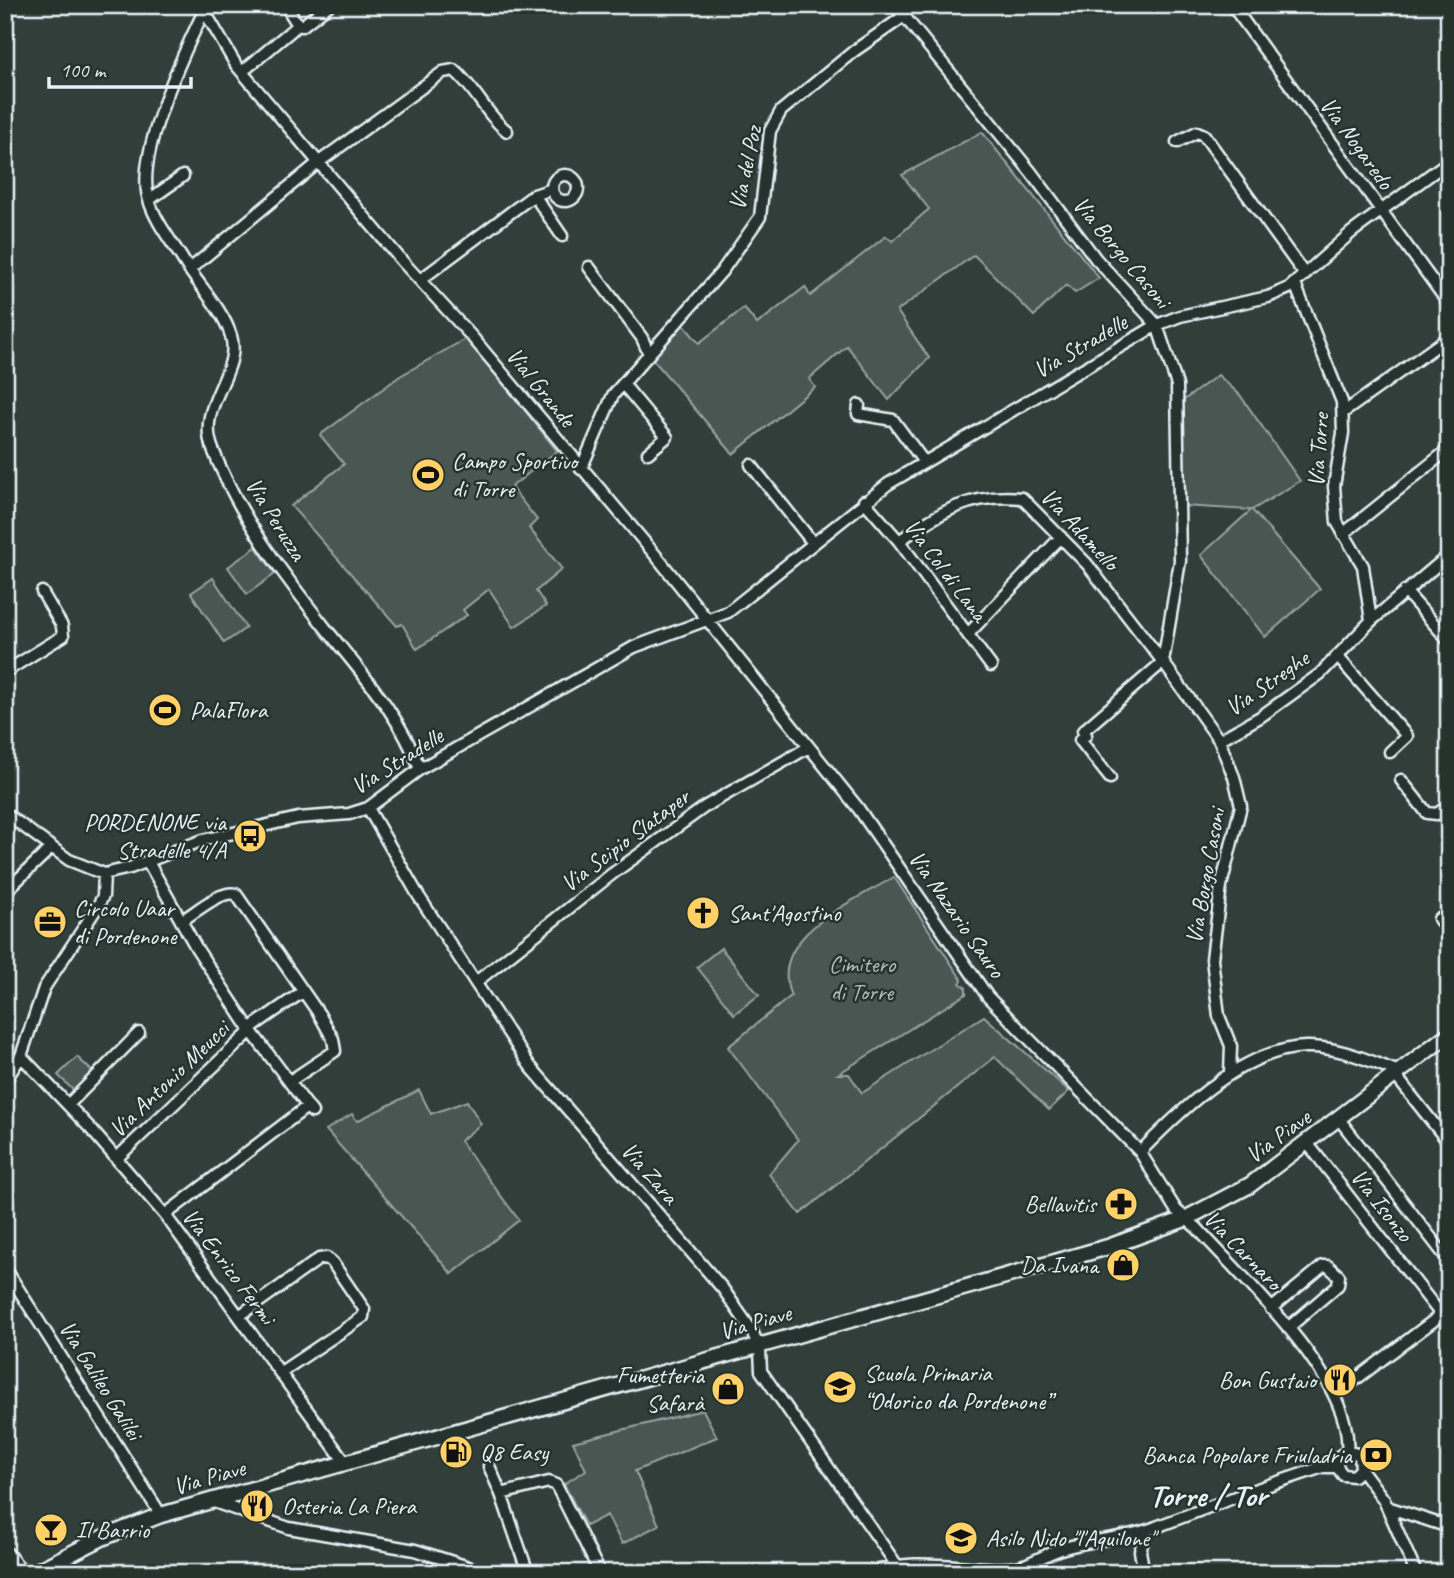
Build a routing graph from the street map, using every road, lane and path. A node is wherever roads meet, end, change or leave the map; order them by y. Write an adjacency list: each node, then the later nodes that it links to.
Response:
1 (293, 5): 7 (street)
2 (329, 5): 7 (street)
3 (895, 5): 6 (street, Via Borgo Casoni)
4 (1232, 5): 17 (street, Via Nogaredo)
5 (203, 8): 8 (street, Vial Grande); 16 (street, Via Peruzza)
6 (904, 17): 25 (street, Via Borgo Casoni); 27 (street, Via del Poz)
7 (298, 26): 8 (street)
8 (242, 72): 12 (street, Vial Grande)
9 (507, 131): 12 (street)
10 (1177, 142): 21 (street)
11 (1449, 161): 17 (street, Via Stradelle)
12 (320, 162): 20 (street); 22 (street, Vial Grande)
13 (183, 176): 16 (street)
14 (552, 189): 15 (street)
15 (534, 195): 18 (street); 22 (street)
16 (149, 200): 20 (street, Via Peruzza)
17 (1379, 210): 21 (street, Via Stradelle); 24 (street, Via Nogaredo)
18 (562, 236)
19 (589, 267): 27 (street)
20 (189, 270): 55 (street, Via Peruzza)
21 (1305, 275): 23 (street, Via Stradelle)
22 (420, 280): 35 (street, Vial Grande)
23 (1295, 284): 25 (street, Via Stradelle); 30 (street, Via Torre)
24 (1449, 304)
25 (1157, 325): 33 (street, Via Stradelle); 49 (street, Via Borgo Casoni)
26 (1449, 337): 30 (street)
27 (649, 354): 28 (street, Via del Poz)
28 (623, 384): 32 (street); 35 (street, Via del Poz)
29 (859, 405): 33 (street)
30 (1344, 412): 37 (street, Via Torre)
31 (1449, 449): 37 (street)
32 (648, 453)
33 (923, 462): 36 (street, Via Stradelle)
34 (751, 466): 40 (street)
35 (581, 469): 44 (street, Vial Grande)
36 (864, 501): 39 (street, Via Col di Lana); 40 (street, Via Stradelle)
37 (1343, 534): 45 (street, Via Torre)
38 (1061, 537): 39 (street, Via Adamello); 46 (street); 49 (street, Via Adamello)
39 (899, 541): 46 (street, Via Col di Lana)
40 (813, 543): 44 (street, Via Stradelle)
41 (1449, 555): 42 (street, Via Streghe)
42 (1405, 591): 45 (street, Via Streghe); 47 (street)
43 (42, 592): 51 (street)
44 (707, 621): 53 (street, Via Nazario Sauro); 55 (street, Via Stradelle)
45 (1371, 621): 48 (street, Via Streghe)
46 (969, 633): 50 (street, Via Col di Lana)
47 (1449, 641)
48 (1337, 656): 52 (street, Via Streghe); 54 (street, Via Streghe)
49 (1163, 662): 52 (street, Via Borgo Casoni); 56 (street)
50 (991, 666)
51 (5, 672)
52 (1219, 740): 74 (street, Via Borgo Casoni)
53 (809, 747): 68 (street, Via Scipio Slataper); 82 (street, Via Nazario Sauro)
54 (1390, 752)
55 (420, 769): 59 (street, Via Stradelle)
56 (1110, 778)
57 (1401, 780): 58 (street)
58 (1449, 805)
59 (369, 808): 62 (street, Via Stradelle); 68 (street, Via Zara)
60 (5, 813): 61 (street)
61 (51, 848): 63 (street); 64 (street)
62 (148, 862): 63 (street, Via Stradelle); 66 (street)
63 (104, 874): 73 (street)
64 (5, 892)
65 (1439, 919): 67 (street)
66 (181, 922): 69 (street); 70 (street)
67 (1449, 932)
68 (476, 982): 93 (street, Via Zara)
69 (301, 993): 70 (street, Via Antonio Meucci); 77 (street)
70 (250, 1030): 77 (street); 83 (street, Via Antonio Meucci)
71 (139, 1033): 78 (street)
72 (1449, 1034): 75 (street, Via Piave)
73 (21, 1056): 76 (street); 78 (street, Via Enrico Fermi)
74 (1230, 1073): 75 (street); 82 (street)
75 (1397, 1074): 79 (street, Via Piave); 80 (street)
76 (5, 1081)
77 (290, 1081): 84 (street)
78 (68, 1105): 83 (street, Via Enrico Fermi)
79 (1339, 1119): 81 (street, Via Piave); 86 (street)
80 (1449, 1143)
81 (1308, 1144): 85 (street, Via Piave); 89 (street, Via Isonzo)
82 (1140, 1152): 85 (street, Via Nazario Sauro)
83 (117, 1158): 84 (street, Via Enrico Fermi)
84 (165, 1215): 90 (street, Via Enrico Fermi)
85 (1185, 1219): 88 (street, Via Carnaro); 93 (street, Via Piave)
86 (1449, 1261)
87 (5, 1268): 104 (street, Via Galileo Galilei)
88 (1270, 1309): 92 (street, Via Carnaro); 92 (street, Via Carnaro)
89 (1445, 1312): 91 (street, Via Isonzo); 95 (street)
90 (239, 1316): 94 (street, Via Enrico Fermi); 94 (street)
91 (1449, 1325)
92 (1288, 1328): 95 (street, Via Carnaro)
93 (758, 1345): 97 (street, Via Piave); 108 (street, Via Zara)
94 (281, 1372): 97 (street, Via Enrico Fermi)
95 (1335, 1395): 96 (street, Via Carnaro)
96 (1347, 1451): 99 (street); 100 (street)
97 (345, 1462): 102 (street, Via Piave)
98 (489, 1466): 101 (street)
99 (1337, 1467): 100 (street); 106 (street)
100 (1361, 1469): 103 (street)
101 (501, 1493): 112 (street); 113 (street)
102 (205, 1502): 104 (street, Via Piave); 111 (street)
103 (1387, 1507): 105 (street); 117 (street)
104 (160, 1515): 110 (street, Via Piave)
105 (1449, 1527)
106 (1146, 1534): 107 (street); 116 (street)
107 (1037, 1561): 109 (street); 115 (street)
108 (896, 1564): 109 (street); 114 (street)
109 (937, 1570)
110 (33, 1573)
111 (487, 1573)
112 (528, 1573)
113 (600, 1573)
114 (871, 1573)
115 (1037, 1573)
116 (1144, 1573)
117 (1416, 1573)

